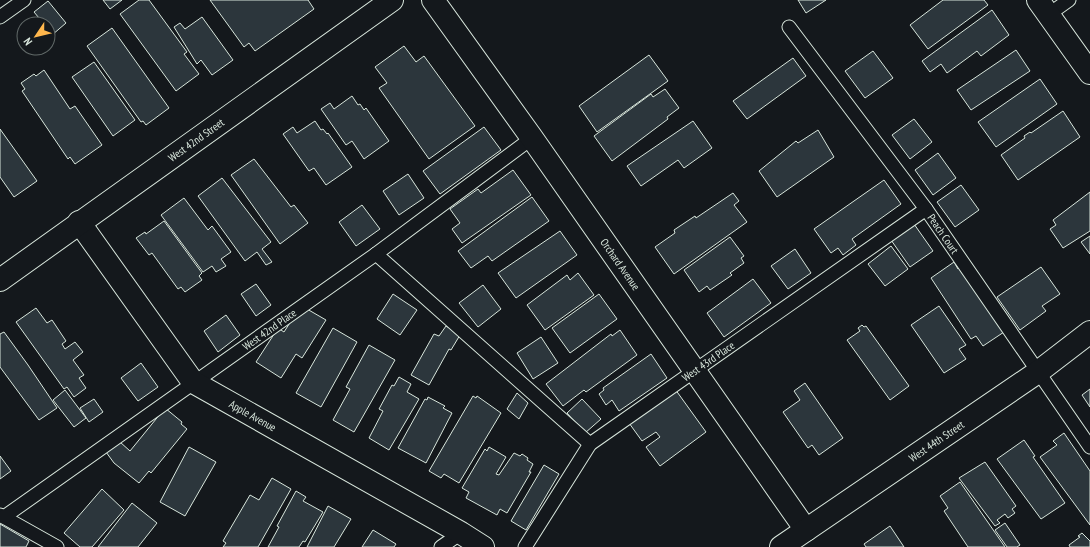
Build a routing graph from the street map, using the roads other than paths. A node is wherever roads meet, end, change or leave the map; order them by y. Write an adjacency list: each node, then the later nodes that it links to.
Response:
1 (24, 0): 6 (lane)
2 (392, 0): 11 (street, West 42nd Street)
3 (433, 0): 9 (street, Orchard Avenue)
4 (1069, 0): 5 (lane)
5 (1043, 7): 8 (street)
6 (0, 17)
7 (789, 27): 10 (lane, Peach Court)
8 (1090, 73)
9 (532, 138): 12 (lane, West 42nd Place); 15 (street, Orchard Avenue)
10 (926, 210): 15 (lane, West 43rd Place); 16 (lane, Peach Court)
11 (79, 222): 13 (street, West 42nd Street); 17 (street, Apple Avenue)
12 (376, 254): 17 (lane, West 42nd Place); 18 (lane)
13 (0, 280)
14 (1090, 332): 16 (street, West 44th Street)
15 (694, 370): 18 (lane, West 43rd Place); 21 (street, Orchard Avenue)
16 (1038, 372): 19 (lane, Peach Court); 21 (street, West 44th Street)
17 (193, 382): 20 (lane, West 42nd Place); 22 (street, Apple Avenue)
18 (590, 444): 26 (lane, West 43rd Place)
19 (1090, 447)
20 (2, 516): 23 (lane)
21 (806, 530): 27 (street, West 44th Street)
22 (461, 533): 24 (lane); 25 (street, Apple Avenue)
23 (57, 547)
24 (441, 547)
25 (484, 547)
26 (525, 547)
27 (781, 547)

